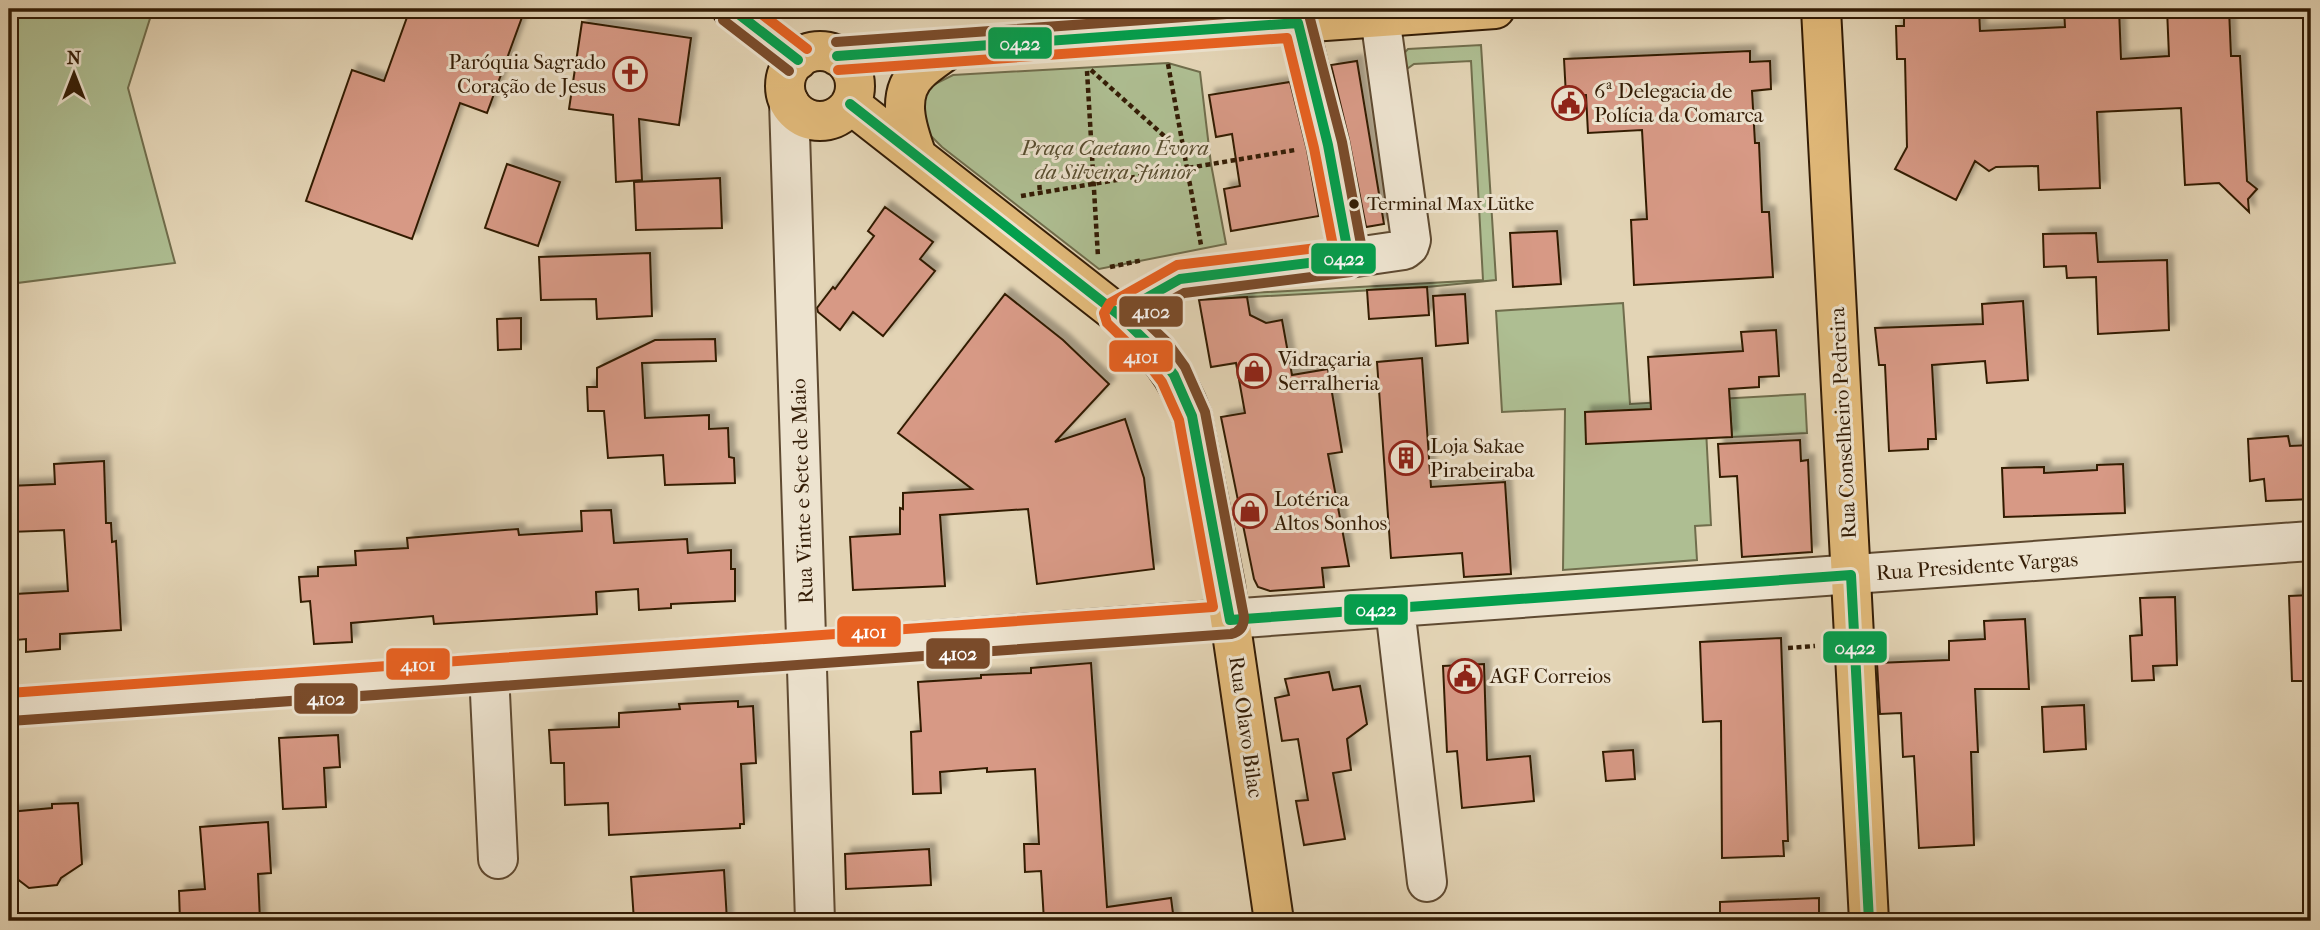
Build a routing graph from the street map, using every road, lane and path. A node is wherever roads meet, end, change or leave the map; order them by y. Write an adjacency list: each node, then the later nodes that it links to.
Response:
1 (732, 9): 8 (main road)
2 (1495, 9): 5 (main road)
3 (1821, 9): 27 (main road, Rua Conselheiro Pedreira)
4 (1298, 16): 5 (main road); 6 (main road); 14 (street)
5 (1380, 17): 22 (street)
6 (950, 48): 7 (main road); 16 (main road)
7 (838, 56): 8 (main road); 13 (main road)
8 (797, 60): 12 (main road)
9 (1154, 63): 15 (path)
10 (1101, 66): 11 (path)
11 (1087, 67): 15 (path); 19 (path)
12 (789, 102): 13 (main road); 32 (street, Rua Vinte e Sete de Maio)
13 (850, 104): 16 (main road, Rua Olavo Bilac)
14 (1328, 145): 18 (path); 22 (street)
15 (1185, 155): 18 (path)
16 (916, 156): 25 (main road, Rua Olavo Bilac)
17 (1038, 168): 20 (path)
18 (1187, 169): 19 (path); 24 (path)
19 (1094, 184): 20 (path); 23 (path)
20 (1040, 193): 21 (path)
21 (1010, 198)
22 (1349, 258): 24 (street)
23 (1150, 259)
24 (1207, 275): 25 (street)
25 (1118, 314): 29 (main road, Rua Olavo Bilac)
26 (2311, 541): 27 (street, Rua Presidente Vargas)
27 (1851, 575): 28 (street, Rua Presidente Vargas); 39 (main road, Rua Conselheiro Pedreira)
28 (1395, 608): 29 (street, Rua Presidente Vargas); 36 (street)
29 (1230, 620): 32 (street, Rua Presidente Vargas); 38 (main road, Rua Olavo Bilac)
30 (1815, 646): 31 (path)
31 (1788, 648)
32 (807, 650): 33 (street, Rua Presidente Vargas); 37 (street, Rua Vinte e Sete de Maio)
33 (489, 673): 34 (street, Rua Presidente Vargas); 35 (street)
34 (9, 708)
35 (498, 859)
36 (1427, 882)
37 (815, 921)
38 (1274, 921)
39 (1869, 921)

